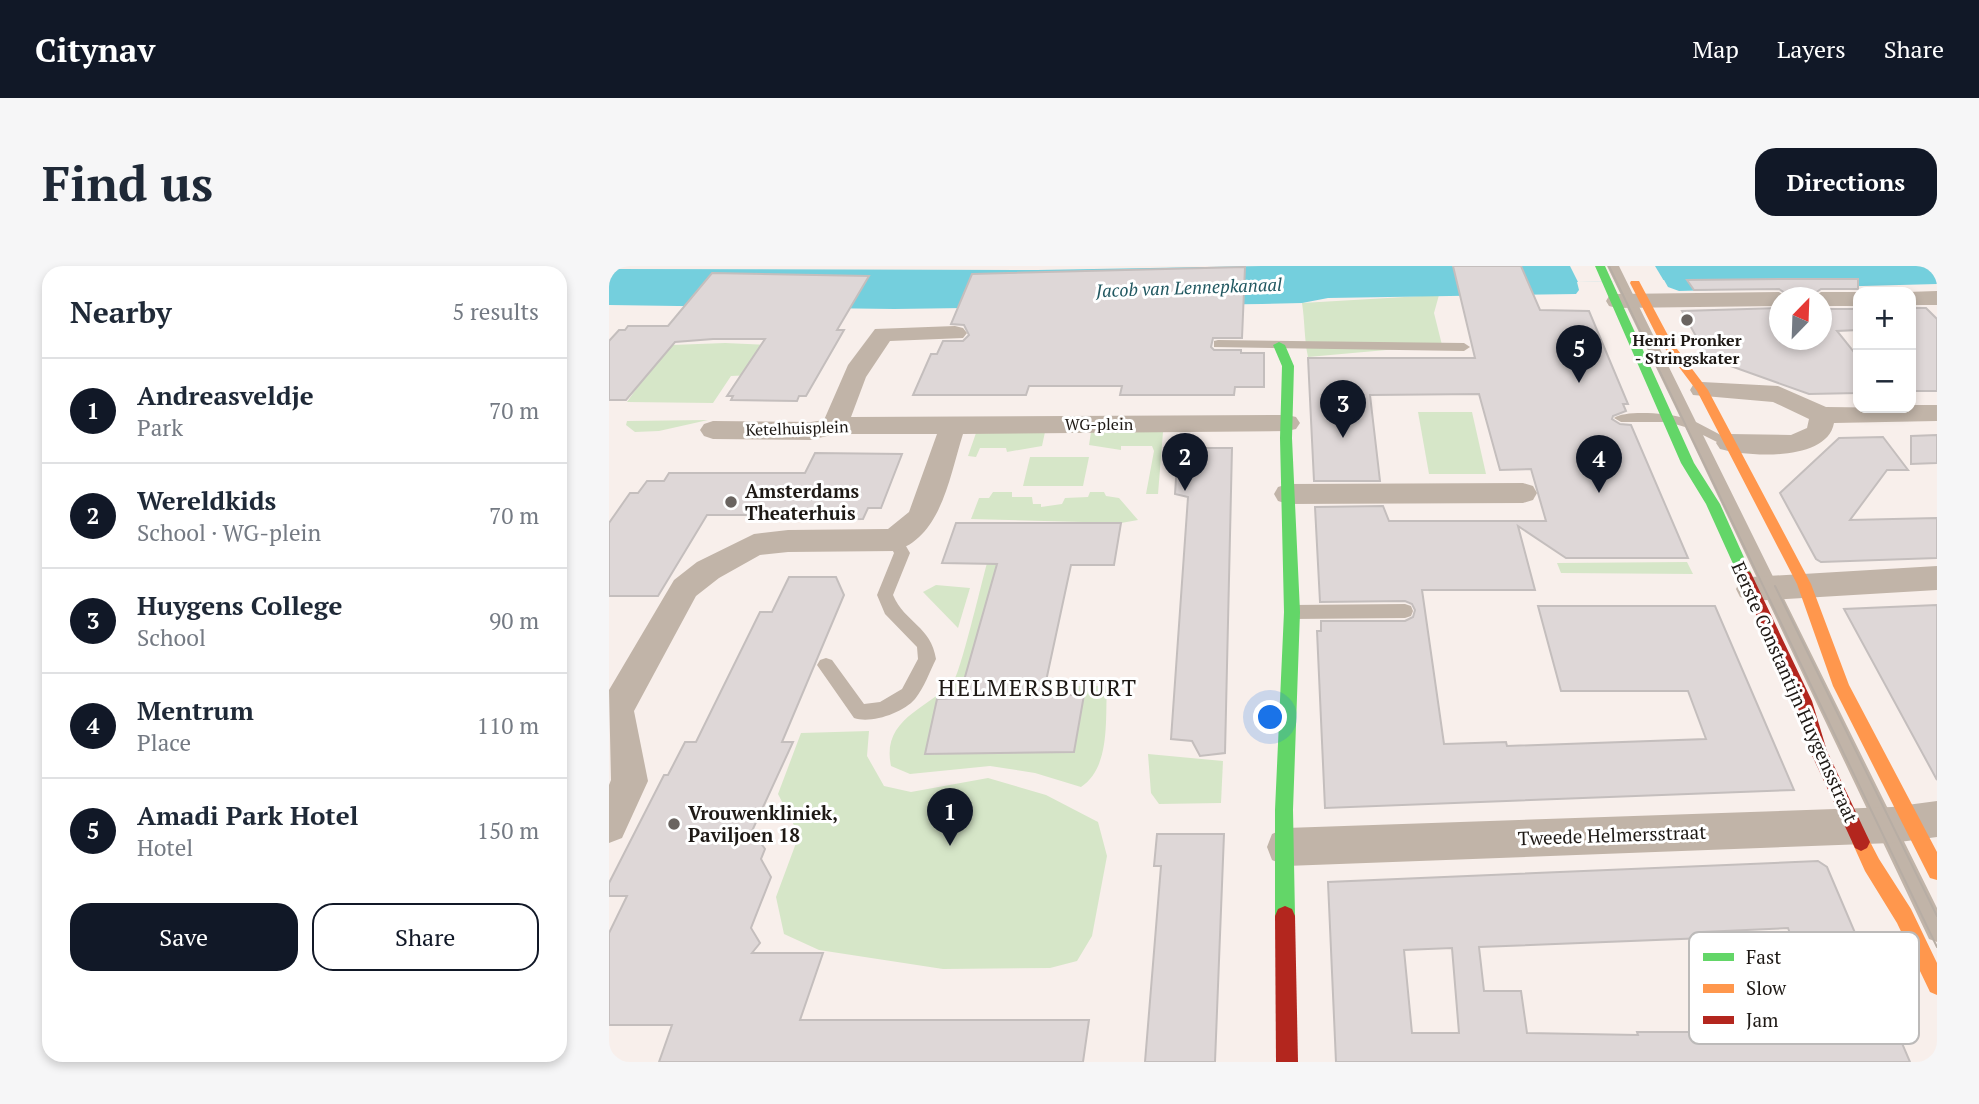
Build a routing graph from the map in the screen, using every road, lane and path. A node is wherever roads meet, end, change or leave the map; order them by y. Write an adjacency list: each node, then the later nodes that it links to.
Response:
1 (1600, 266): 2 (street)
2 (1624, 285): 3 (street); 12 (street, Eerste Constantijn Huygensstraat); 16 (street, Eerste Constantijn Huygensstraat); 18 (lane, Eerste Constantijn Huygensstraat)
3 (1769, 298)
4 (1916, 298): 5 (street)
5 (1937, 298)
6 (1832, 299): 7 (street)
7 (1853, 299)
8 (955, 333): 20 (street)
9 (1218, 344): 10 (lane)
10 (1279, 345): 11 (lane); 17 (street)
11 (1464, 347)
12 (1702, 390): 14 (street); 23 (street, Eerste Constantijn Huygensstraat)
13 (1937, 413): 14 (street)
14 (1822, 415): 23 (street)
15 (1621, 418): 16 (lane)
16 (1669, 418): 18 (lane); 29 (street, Eerste Constantijn Huygensstraat)
17 (1287, 423): 19 (street, WG-plein); 25 (street)
18 (1689, 424): 23 (lane); 29 (lane, Eerste Constantijn Huygensstraat)
19 (953, 425): 21 (street, WG-plein); 26 (street)
20 (835, 426): 21 (street, Ketelhuisplein); 22 (street, Ketelhuisplein)
21 (882, 426)
22 (713, 430)
23 (1729, 443): 28 (street, Eerste Constantijn Huygensstraat)
24 (1523, 493): 25 (street)
25 (1289, 494): 31 (street)
26 (895, 540): 32 (lane); 34 (street)
27 (1937, 578): 28 (street)
28 (1804, 584): 29 (street); 33 (street, Eerste Constantijn Huygensstraat)
29 (1760, 588): 33 (lane, Eerste Constantijn Huygensstraat); 33 (street, Eerste Constantijn Huygensstraat)
30 (1405, 611): 31 (lane)
31 (1292, 612): 35 (street)
32 (826, 665)
33 (1897, 823): 35 (street, Tweede Helmersstraat); 36 (street, Eerste Constantijn Huygensstraat); 37 (lane, Eerste Constantijn Huygensstraat); 38 (street, Eerste Constantijn Huygensstraat)
34 (609, 825)
35 (1286, 847): 41 (street)
36 (1937, 871)
37 (1937, 931)
38 (1911, 932)
39 (1919, 948): 40 (street, Eerste Constantijn Huygensstraat)
40 (1937, 985)
41 (1287, 1062)

